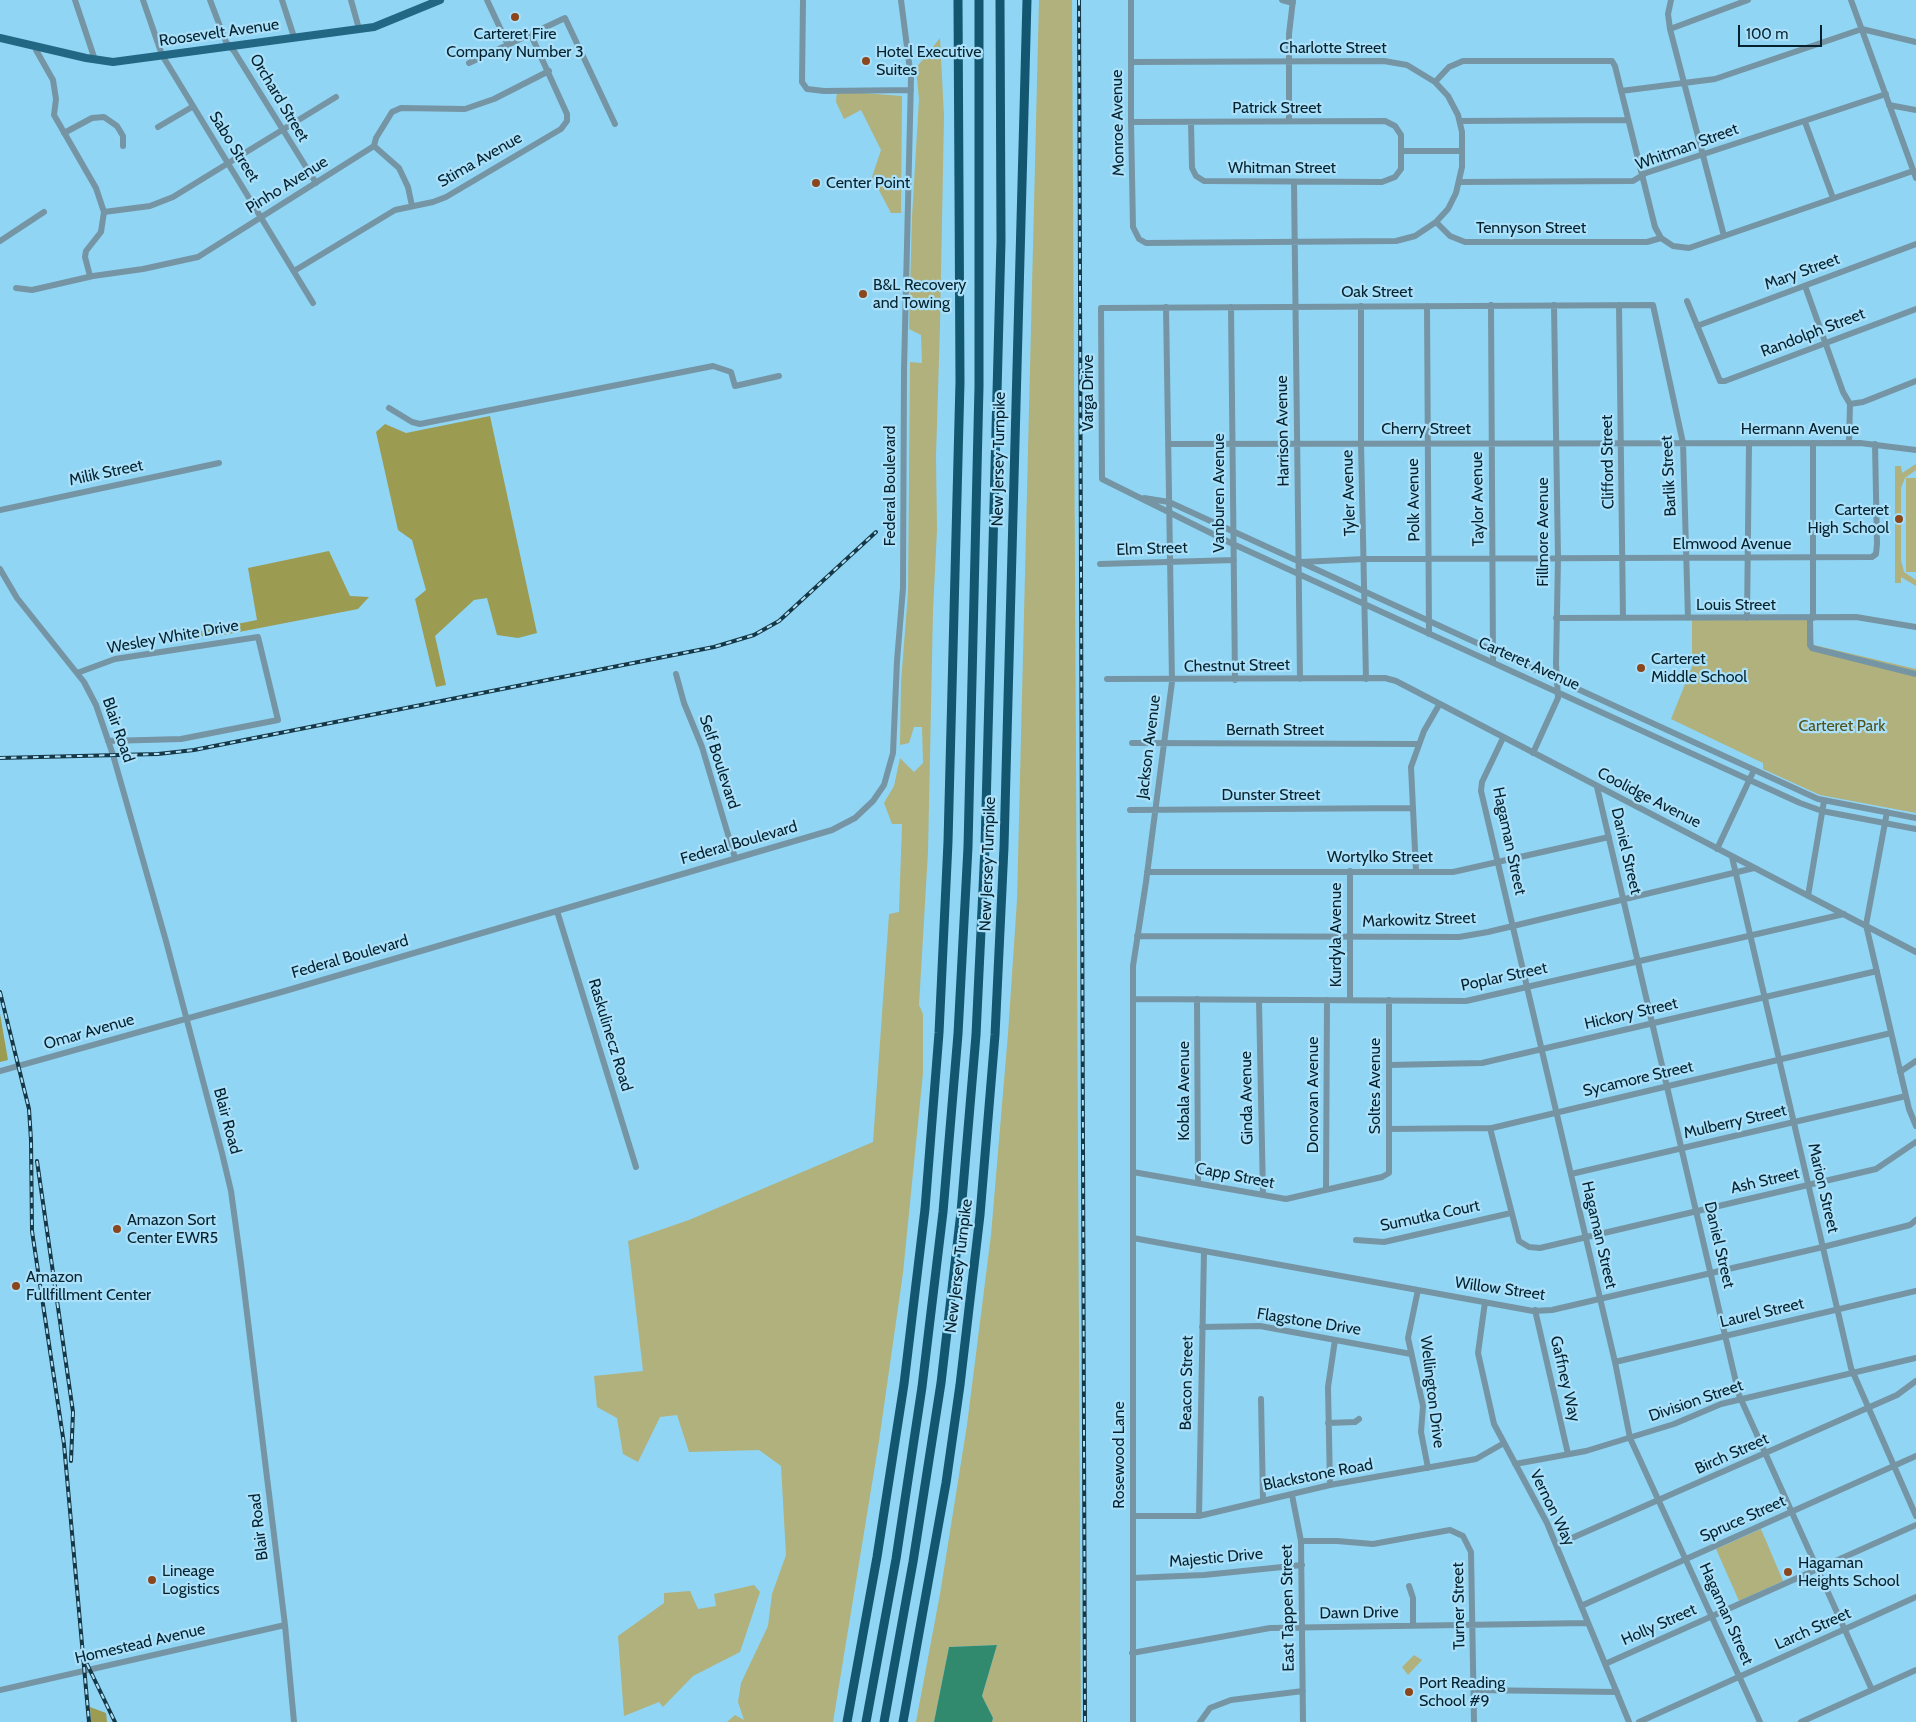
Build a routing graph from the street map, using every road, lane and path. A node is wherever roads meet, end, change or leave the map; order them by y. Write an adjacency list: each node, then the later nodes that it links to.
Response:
1 (75, 0): 32 (street)
2 (143, 0): 31 (street, Sabo Street)
3 (210, 0): 30 (street, Orchard Street)
4 (282, 0): 25 (street)
5 (351, 0): 23 (street)
6 (440, 0): 20 (main road, Roosevelt Avenue)
7 (487, 0): 28 (street)
8 (901, 0): 39 (street, Federal Boulevard)
9 (958, 0): 310 (highway)
10 (979, 0): 311 (highway, New Jersey Turnpike)
11 (1000, 0): 312 (highway, New Jersey Turnpike)
12 (1027, 0): 313 (highway, New Jersey Turnpike)
13 (1130, 0): 34 (street, Monroe Avenue)
14 (1282, 0): 19 (street)
15 (1671, 0): 21 (street)
16 (1748, 0): 21 (street)
17 (1851, 0): 22 (street)
18 (803, 2): 39 (street)
19 (1293, 2): 33 (street)
20 (422, 4): 23 (main road, Roosevelt Avenue)
21 (1670, 29): 38 (street)
22 (1862, 29): 27 (street); 38 (street); 41 (street)
23 (359, 30): 25 (main road, Roosevelt Avenue)
24 (532, 35): 28 (street); 36 (street, Stima Avenue); 52 (street)
25 (294, 37): 30 (main road, Roosevelt Avenue)
26 (0, 38): 29 (main road, Roosevelt Avenue)
27 (1916, 42)
28 (508, 45): 35 (street)
29 (36, 46): 32 (main road, Roosevelt Avenue); 55 (street)
30 (229, 46): 31 (main road, Roosevelt Avenue); 54 (street, Orchard Street)
31 (162, 55): 32 (main road, Roosevelt Avenue); 44 (street, Sabo Street)
32 (95, 60)
33 (1289, 61): 34 (street, Charlotte Street); 37 (street, Charlotte Street); 47 (street)
34 (1131, 62): 48 (street, Monroe Avenue)
35 (469, 63)
36 (549, 71): 57 (street); 68 (street, Stima Avenue)
37 (1435, 82): 40 (street); 50 (street, Charlotte Street)
38 (1685, 84): 40 (street); 60 (street)
39 (911, 90): 185 (street, Federal Boulevard)
40 (1621, 91): 46 (street)
41 (1886, 94): 43 (street); 51 (street, Whitman Street)
42 (336, 97): 54 (street)
43 (1888, 105): 45 (street); 62 (street)
44 (192, 107): 53 (street); 61 (street, Sabo Street)
45 (1916, 110)
46 (1628, 120): 50 (street); 63 (street)
47 (1290, 121): 49 (street, Patrick Street); 58 (street, Patrick Street)
48 (1131, 122): 49 (street, Patrick Street); 76 (street, Monroe Avenue)
49 (1191, 122): 64 (street, Whitman Street)
50 (1460, 122): 59 (street, Charlotte Street)
51 (1805, 122): 60 (street, Whitman Street); 67 (street)
52 (615, 124)
53 (158, 127)
54 (281, 130): 61 (street); 66 (street, Orchard Street)
55 (64, 132): 56 (street); 70 (street)
56 (123, 146)
57 (374, 146): 66 (street, Pinho Avenue); 68 (street)
58 (1402, 151): 59 (street); 64 (street, Whitman Street)
59 (1462, 151): 65 (street, Charlotte Street)
60 (1703, 154): 63 (street, Whitman Street); 73 (street)
61 (228, 163): 70 (street); 71 (street, Sabo Street)
62 (1915, 174): 67 (street)
63 (1642, 176): 65 (street, Whitman Street); 74 (street)
64 (1294, 182): 76 (street, Harrison Avenue)
65 (1460, 182): 72 (street)
66 (316, 183): 71 (street, Pinho Avenue)
67 (1833, 198): 73 (street)
68 (412, 206): 78 (street, Stima Avenue)
69 (44, 212): 75 (street)
70 (104, 212): 79 (street)
71 (261, 217): 78 (street, Sabo Street); 79 (street, Pinho Avenue)
72 (1436, 222): 74 (street, Tennyson Street); 76 (street)
73 (1724, 236): 74 (street)
74 (1661, 238)
75 (0, 241)
76 (1295, 242): 89 (street, Harrison Avenue)
77 (1916, 244): 80 (street, Mary Street)
78 (294, 271): 83 (street, Sabo Street)
79 (90, 276): 81 (street, Pinho Avenue)
80 (1805, 286): 95 (street, Mary Street); 96 (street)
81 (16, 288)
82 (1687, 301): 95 (street)
83 (314, 302)
84 (1491, 305): 85 (street, Oak Street); 91 (street, Oak Street); 104 (street, Taylor Avenue)
85 (1554, 305): 86 (street, Oak Street); 105 (street, Fillmore Avenue)
86 (1619, 305): 87 (street, Oak Street); 106 (street, Clifford Street)
87 (1653, 305): 107 (street, Barlik Street)
88 (1231, 306): 89 (street, Oak Street); 92 (street, Oak Street); 112 (street, Vanburen Avenue)
89 (1295, 306): 90 (street, Oak Street); 102 (street, Harrison Avenue)
90 (1361, 306): 91 (street, Oak Street); 103 (street, Tyler Avenue)
91 (1427, 306): 101 (street, Polk Avenue)
92 (1166, 307): 93 (street, Oak Street); 111 (street, Jackson Avenue)
93 (1101, 308): 116 (street, Varga Drive)
94 (1916, 310): 96 (street, Randolph Street)
95 (1697, 326): 96 (street, Randolph Street)
96 (1826, 343): 99 (street)
97 (779, 376): 100 (street)
98 (1916, 381): 99 (street)
99 (1850, 404): 110 (street)
100 (388, 408)
101 (1427, 442): 103 (street, Cherry Street); 104 (street, Cherry Street); 124 (street, Polk Avenue)
102 (1296, 443): 103 (street, Cherry Street); 112 (street, Cherry Street); 133 (street, Harrison Avenue)
103 (1361, 443): 123 (street, Tyler Avenue)
104 (1491, 443): 105 (street, Cherry Street); 125 (street, Taylor Avenue)
105 (1556, 443): 106 (street, Cherry Street); 126 (street, Fillmore Avenue)
106 (1622, 443): 107 (street, Cherry Street); 127 (street, Clifford Street)
107 (1683, 443): 108 (street, Hermann Avenue); 128 (street, Barlik Street)
108 (1749, 443): 109 (street, Hermann Avenue); 129 (street)
109 (1813, 443): 110 (street, Hermann Avenue); 130 (street)
110 (1849, 443): 113 (street, Hermann Avenue)
111 (1168, 444): 112 (street, Cherry Street); 118 (street, Jackson Avenue)
112 (1233, 444): 121 (street, Vanburen Avenue)
113 (1875, 444): 114 (street, Hermann Avenue); 130 (street, Elmwood Avenue)
114 (1916, 450)
115 (219, 463): 119 (street, Milik Street)
116 (1102, 478): 117 (street, Carteret Avenue)
117 (1141, 498): 118 (street, Carteret Avenue); 120 (street, Carteret Avenue)
118 (1169, 502): 120 (street, Jackson Avenue); 121 (street, Carteret Avenue)
119 (0, 510)
120 (1169, 514): 122 (street, Carteret Avenue); 132 (street, Jackson Avenue)
121 (1233, 532): 122 (street, Vanburen Avenue); 133 (street, Carteret Avenue)
122 (1233, 544): 131 (street, Vanburen Avenue); 136 (street, Carteret Avenue)
123 (1365, 558): 124 (street); 133 (street); 137 (street, Tyler Avenue)
124 (1429, 558): 125 (street); 144 (street, Polk Avenue)
125 (1492, 558): 126 (street); 147 (street, Taylor Avenue)
126 (1558, 558): 127 (street); 139 (street, Fillmore Avenue)
127 (1623, 558): 128 (street, Elmwood Avenue); 140 (street, Clifford Street)
128 (1686, 558): 129 (street, Elmwood Avenue); 141 (street, Barlik Street)
129 (1748, 558): 130 (street, Elmwood Avenue); 142 (street)
130 (1813, 558): 143 (street)
131 (1234, 560): 132 (street, Elm Street); 157 (street, Vanburen Avenue)
132 (1170, 562): 134 (street, Elm Street); 156 (street, Jackson Avenue)
133 (1300, 562): 136 (street, Harrison Avenue); 137 (street, Carteret Avenue)
134 (1100, 564)
135 (0, 569): 149 (street, Blair Road)
136 (1300, 574): 138 (street, Carteret Avenue); 153 (street, Harrison Avenue)
137 (1364, 592): 138 (street, Tyler Avenue); 144 (street, Carteret Avenue)
138 (1364, 604): 146 (street, Carteret Avenue); 154 (street, Tyler Avenue)
139 (1556, 618): 140 (street, Louis Street); 155 (street, Fillmore Avenue)
140 (1623, 618): 141 (street, Louis Street)
141 (1688, 618): 142 (street, Louis Street)
142 (1747, 618): 143 (street, Louis Street)
143 (1811, 618): 145 (street, Louis Street); 151 (street)
144 (1429, 622): 146 (street, Polk Avenue); 147 (street, Carteret Avenue)
145 (1916, 627)
146 (1429, 634): 148 (street, Carteret Avenue)
147 (1492, 651): 148 (street, Taylor Avenue); 155 (street, Carteret Avenue)
148 (1492, 662): 158 (street, Carteret Avenue)
149 (77, 673): 163 (street, Blair Road); 163 (street, Wesley White Drive)
150 (676, 674): 185 (street, Self Boulevard)
151 (1916, 674)
152 (1107, 679): 156 (street, Chestnut Street)
153 (1300, 679): 154 (street, Chestnut Street); 157 (street, Chestnut Street)
154 (1366, 679): 159 (street, Coolidge Avenue)
155 (1557, 679): 158 (street, Fillmore Avenue); 160 (street, Carteret Avenue)
156 (1172, 680): 157 (street, Chestnut Street); 166 (street, Jackson Avenue)
157 (1235, 680)
158 (1558, 692): 161 (street, Carteret Avenue); 168 (street, Fillmore Avenue)
159 (1439, 704): 162 (street, Coolidge Avenue); 167 (street)
160 (1610, 705): 161 (street); 165 (street, Carteret Avenue)
161 (1606, 715): 169 (street, Carteret Avenue)
162 (1503, 738): 168 (street, Coolidge Avenue); 186 (street, Hagaman Street)
163 (108, 741): 212 (street, Blair Road)
164 (1132, 743): 166 (street, Bernath Street)
165 (1696, 743): 169 (street); 170 (street, Carteret Avenue)
166 (1164, 744): 167 (street, Bernath Street); 176 (street, Jackson Avenue)
167 (1419, 744): 174 (street)
168 (1533, 753): 172 (street, Coolidge Avenue)
169 (1692, 754): 171 (street, Carteret Avenue)
170 (1754, 770): 171 (street); 173 (street, Carteret Avenue)
171 (1749, 780): 177 (street, Carteret Avenue); 183 (street)
172 (1598, 787): 182 (street, Daniel Street); 183 (street, Coolidge Avenue)
173 (1824, 801): 177 (street); 178 (street, Carteret Avenue)
174 (1413, 808): 176 (street, Dunster Street); 189 (street)
175 (1130, 810): 176 (street, Dunster Street)
176 (1155, 810): 190 (street, Jackson Avenue)
177 (1822, 811): 180 (street, Carteret Avenue); 192 (street)
178 (1887, 812): 179 (street, Carteret Avenue); 180 (street)
179 (1916, 818)
180 (1885, 823): 181 (street, Carteret Avenue); 196 (street)
181 (1916, 829)
182 (1609, 837): 186 (street, Wortylko Street); 193 (street, Daniel Street)
183 (1718, 849): 184 (street, Coolidge Avenue)
184 (1732, 857): 187 (street, Coolidge Avenue); 191 (street, Marion Street)
185 (735, 858): 194 (street, Federal Boulevard)
186 (1498, 862): 189 (street, Wortylko Street); 197 (street, Hagaman Street)
187 (1754, 868): 191 (street, Markowitz Street); 192 (street, Coolidge Avenue)
188 (1350, 871): 189 (street, Wortylko Street); 190 (street, Wortylko Street); 200 (street, Kurdyla Avenue)
189 (1416, 871)
190 (1147, 872): 199 (street, Jackson Avenue)
191 (1736, 872): 193 (street, Markowitz Street); 198 (street, Marion Street)
192 (1808, 896): 195 (street, Coolidge Avenue)
193 (1624, 899): 197 (street, Markowitz Street); 202 (street, Daniel Street)
194 (557, 911): 212 (street, Federal Boulevard); 230 (street, Raskulinecz Road)
195 (1844, 914): 196 (street, Coolidge Avenue); 198 (street, Poplar Street)
196 (1866, 925): 201 (street, Coolidge Avenue); 203 (street)
197 (1513, 926): 200 (street, Markowitz Street); 204 (street, Hagaman Street)
198 (1750, 935): 202 (street, Poplar Street); 205 (street, Marion Street)
199 (1137, 936): 200 (street, Markowitz Street); 206 (street, Jackson Avenue)
200 (1350, 936): 210 (street, Kurdyla Avenue)
201 (1916, 952)
202 (1638, 961): 204 (street, Poplar Street); 213 (street, Daniel Street)
203 (1877, 971): 205 (street, Hickory Street); 214 (street)
204 (1526, 988): 211 (street, Poplar Street); 215 (street, Hagaman Street)
205 (1765, 997): 213 (street, Hickory Street); 216 (street, Marion Street)
206 (1133, 999): 207 (street, Poplar Street); 231 (street, Jackson Avenue)
207 (1197, 999): 208 (street, Poplar Street); 234 (street, Kobala Avenue)
208 (1259, 1000): 209 (street, Poplar Street); 238 (street, Ginda Avenue)
209 (1327, 1000): 210 (street, Poplar Street); 237 (street, Donovan Avenue)
210 (1350, 1000): 211 (street, Poplar Street)
211 (1389, 1000): 218 (street, Soltes Avenue)
212 (185, 1019): 219 (street, Omar Avenue); 295 (street, Blair Road)
213 (1652, 1023): 215 (street, Hickory Street); 221 (street, Daniel Street)
214 (1891, 1033): 216 (street, Sycamore Street); 220 (street)
215 (1540, 1050): 218 (street, Hickory Street); 223 (street, Hagaman Street)
216 (1781, 1059): 221 (street, Sycamore Street); 224 (street, Marion Street)
217 (1916, 1061): 220 (street)
218 (1389, 1065): 227 (street, Soltes Avenue)
219 (0, 1071)
220 (1900, 1072): 222 (street)
221 (1666, 1086): 223 (street, Sycamore Street); 229 (street, Daniel Street)
222 (1906, 1096): 224 (street, Mulberry Street); 225 (street)
223 (1557, 1112): 226 (street, Sycamore Street); 233 (street, Hagaman Street)
224 (1794, 1122): 229 (street, Mulberry Street); 235 (street, Marion Street)
225 (1916, 1126)
226 (1490, 1128): 227 (street, Sycamore Street); 240 (street)
227 (1389, 1129): 232 (street, Soltes Avenue)
228 (1916, 1142): 235 (street, Ash Street)
229 (1682, 1148): 233 (street, Mulberry Street); 239 (street, Daniel Street)
230 (636, 1167)
231 (1133, 1172): 234 (street, Capp Street); 236 (street, Jackson Avenue)
232 (1389, 1173): 237 (street, Capp Street)
233 (1571, 1174): 242 (street, Hagaman Street)
234 (1198, 1183): 238 (street, Capp Street)
235 (1808, 1185): 239 (street, Ash Street); 245 (street, Marion Street)
236 (1133, 1189): 243 (street, Rosewood Lane)
237 (1326, 1190): 238 (street, Capp Street)
238 (1263, 1195)
239 (1697, 1211): 242 (street, Ash Street); 247 (street, Daniel Street)
240 (1511, 1213): 242 (street, Ash Street); 244 (street, Sumutka Court)
241 (1916, 1220): 245 (street, Willow Street)
242 (1586, 1236): 250 (street, Hagaman Street)
243 (1133, 1238): 246 (street, Willow Street); 280 (street, Rosewood Lane)
244 (1356, 1240)
245 (1823, 1246): 247 (street, Willow Street); 252 (street, Marion Street)
246 (1204, 1251): 248 (street, Willow Street); 254 (street, Beacon Street)
247 (1711, 1273): 250 (street, Willow Street); 255 (street, Daniel Street)
248 (1418, 1290): 251 (street, Willow Street); 257 (street, Wellington Drive)
249 (1916, 1291): 252 (street, Laurel Street)
250 (1600, 1300): 253 (street, Willow Street); 259 (street, Hagaman Street)
251 (1485, 1302): 253 (street, Willow Street); 268 (street, Vernon Way)
252 (1838, 1309): 255 (street, Laurel Street); 260 (street, Marion Street)
253 (1535, 1310): 269 (street, Gaffney Way)
254 (1202, 1327): 256 (street, Flagstone Drive); 281 (street, Beacon Street)
255 (1725, 1335): 259 (street, Laurel Street); 263 (street, Daniel Street)
256 (1335, 1340): 257 (street, Flagstone Drive); 266 (street)
257 (1411, 1354): 274 (street, Wellington Drive)
258 (1916, 1358): 260 (street, Division Street)
259 (1615, 1362): 267 (street, Hagaman Street)
260 (1854, 1372): 263 (street, Division Street); 264 (street, Marion Street)
261 (1916, 1381): 264 (street, Birch Street)
262 (1261, 1399): 277 (street)
263 (1741, 1399): 267 (street, Division Street); 270 (street, Daniel Street)
264 (1870, 1408): 270 (street, Birch Street); 273 (street, Marion Street)
265 (1360, 1418): 266 (street)
266 (1328, 1423): 275 (street)
267 (1630, 1438): 269 (street, Division Street); 278 (street, Hagaman Street)
268 (1504, 1443): 272 (street, Vernon Way); 274 (street, Blackstone Road)
269 (1568, 1454): 272 (street, Division Street)
270 (1766, 1454): 278 (street, Birch Street); 279 (street, Daniel Street)
271 (1916, 1456): 273 (street, Spruce Street)
272 (1515, 1464): 285 (street, Vernon Way)
273 (1894, 1466): 279 (street, Spruce Street); 282 (street, Marion Street)
274 (1428, 1468): 275 (street, Blackstone Road)
275 (1330, 1485): 276 (street, Blackstone Road)
276 (1292, 1495): 277 (street, Blackstone Road); 284 (street, East Tappen Street)
277 (1263, 1500): 281 (street, Blackstone Road)
278 (1661, 1501): 285 (street, Birch Street); 286 (street, Hagaman Street)
279 (1792, 1512): 286 (street, Spruce Street); 288 (street, Daniel Street)
280 (1133, 1516): 281 (street, Blackstone Road); 289 (street, Rosewood Lane)
281 (1199, 1516)
282 (1916, 1516)
283 (1916, 1525): 288 (street, Holly Street)
284 (1301, 1541): 287 (street, East Tappen Street); 297 (street, Turner Street)
285 (1556, 1545): 292 (street, Vernon Way)
286 (1687, 1559): 292 (street, Spruce Street); 293 (street, Hagaman Street)
287 (1302, 1565): 289 (street, Majestic Drive); 298 (street, East Tappen Street)
288 (1818, 1570): 293 (street, Holly Street); 299 (street, Daniel Street)
289 (1133, 1578): 300 (street, Rosewood Lane)
290 (1409, 1586): 296 (street)
291 (1916, 1597): 299 (street, Larch Street)
292 (1581, 1606): 294 (street, Vernon Way)
293 (1712, 1617): 301 (street, Holly Street); 303 (street, Hagaman Street)
294 (1588, 1623): 297 (street, Dawn Drive); 301 (street, Vernon Way)
295 (285, 1625): 304 (street, Homestead Avenue); 309 (street, Blair Road)
296 (1413, 1625): 297 (street, Dawn Drive); 298 (street, Dawn Drive)
297 (1474, 1625): 305 (street, Turner Street)
298 (1302, 1627): 300 (street, Dawn Drive); 307 (street, East Tappen Street)
299 (1845, 1629): 303 (street, Larch Street); 306 (street, Daniel Street)
300 (1132, 1653): 314 (street, Rosewood Lane)
301 (1605, 1664): 308 (street, Vernon Way)
302 (1916, 1670): 306 (street)
303 (1739, 1677): 319 (street, Larch Street); 320 (street, Hagaman Street)
304 (0, 1690)
305 (1474, 1690): 308 (street); 317 (street, Turner Street)
306 (1872, 1690): 321 (street)
307 (1303, 1691): 315 (street); 316 (street, East Tappen Street)
308 (1617, 1692): 318 (street, Vernon Way)
309 (294, 1722)
310 (847, 1722)
311 (866, 1722)
312 (884, 1722)
313 (903, 1722)
314 (1132, 1722)
315 (1200, 1722)
316 (1303, 1722)
317 (1474, 1722)
318 (1629, 1722)
319 (1639, 1722)
320 (1760, 1722)
321 (1801, 1722)

